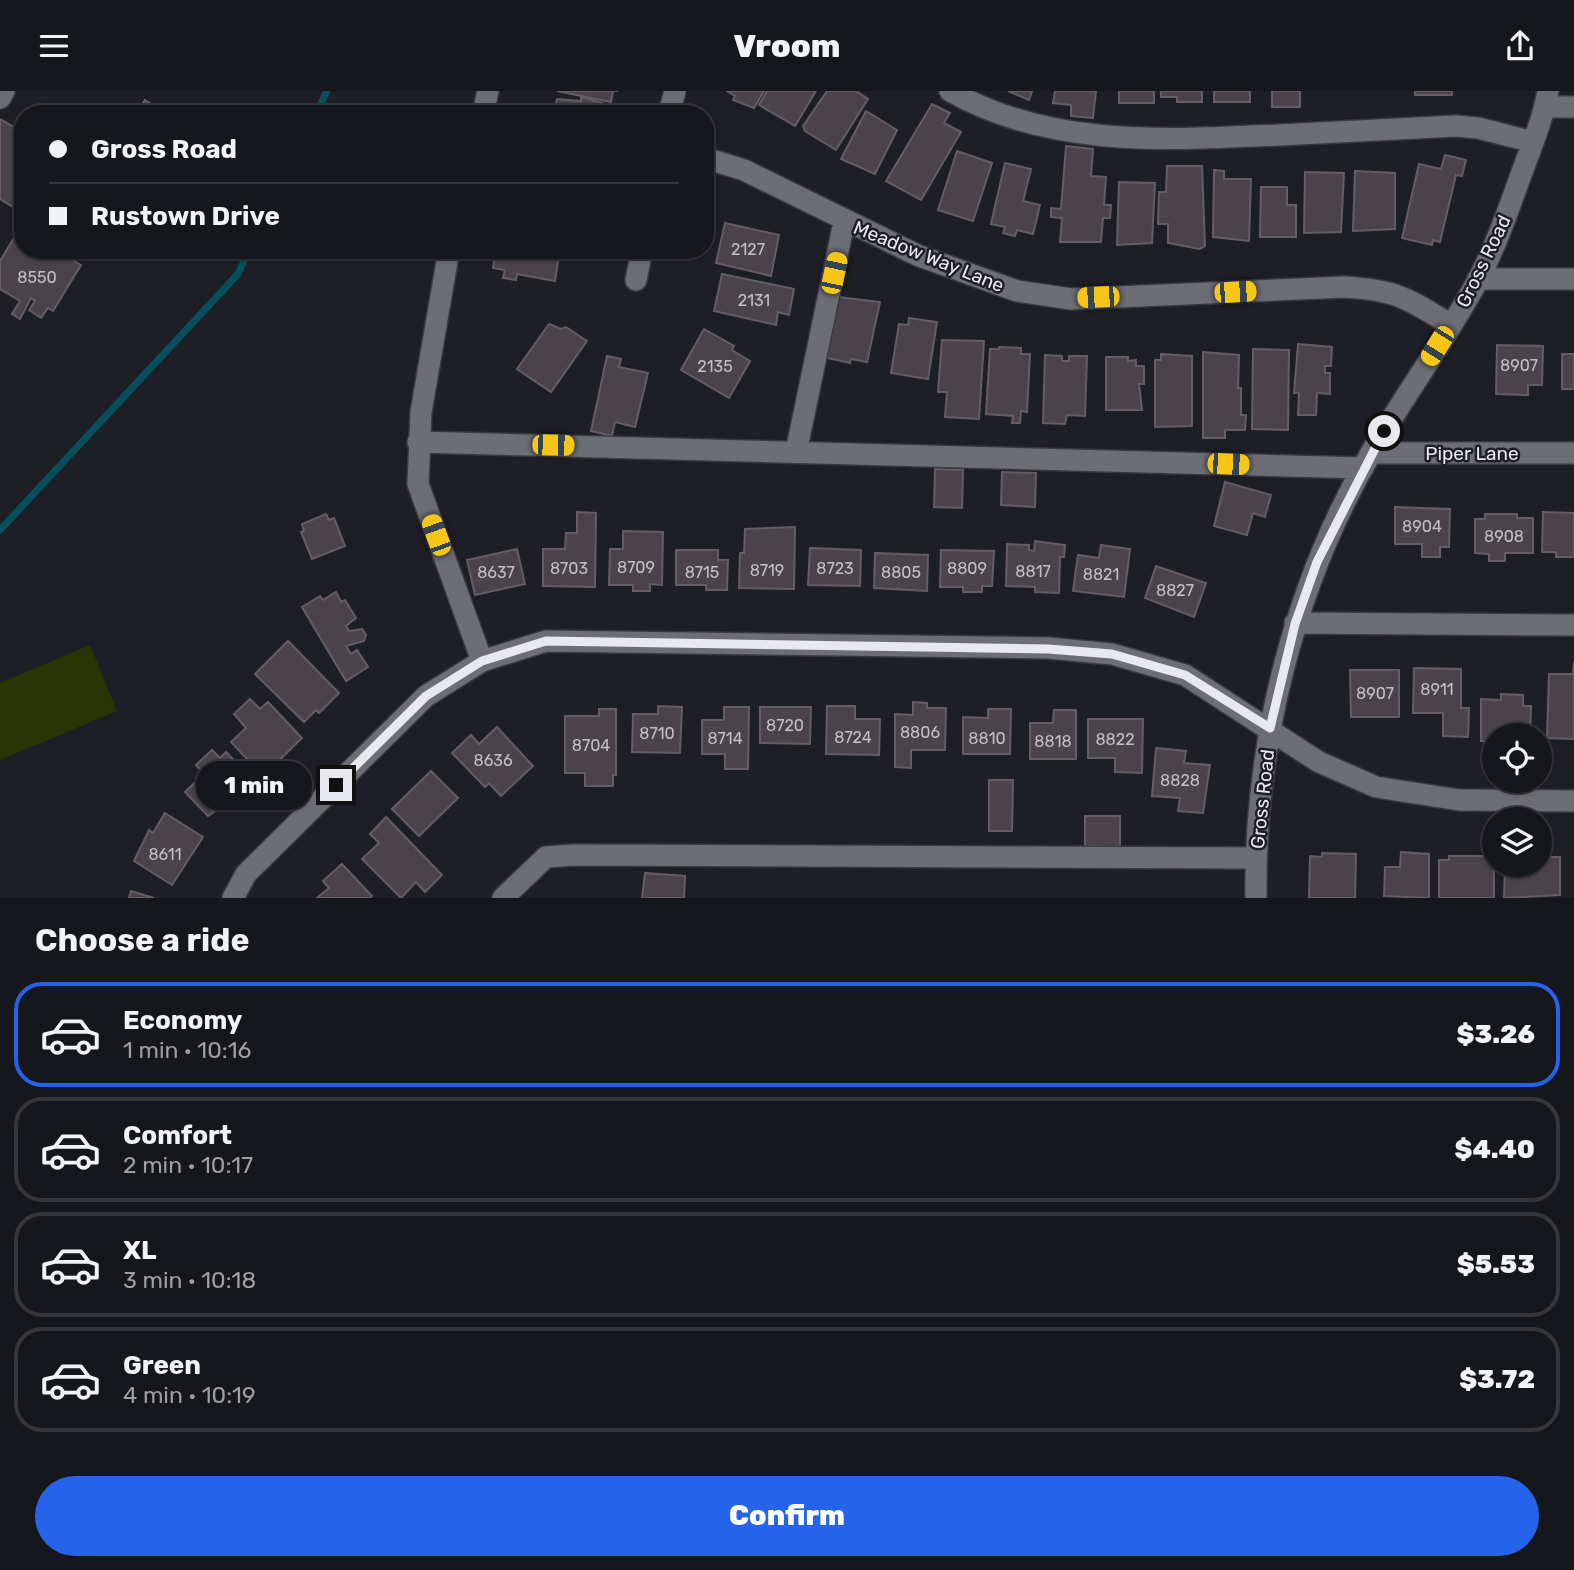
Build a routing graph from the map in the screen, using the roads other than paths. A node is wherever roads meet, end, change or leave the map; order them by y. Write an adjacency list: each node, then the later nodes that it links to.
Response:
1 (4, 91): 3 (street)
2 (950, 91): 6 (street)
3 (0, 98)
4 (1547, 99): 5 (street); 6 (street, Gross Road)
5 (1574, 107)
6 (1533, 142): 11 (street, Gross Road)
7 (714, 161): 8 (street, Meadow Way Lane)
8 (845, 222): 14 (street, Meadow Way Lane); 16 (street)
9 (447, 259): 15 (street)
10 (640, 259): 13 (street)
11 (1478, 279): 12 (street); 14 (street, Gross Road)
12 (1574, 279)
13 (636, 280)
14 (1451, 325): 18 (street, Gross Road)
15 (418, 442): 16 (street, Piper Lane); 21 (street)
16 (796, 452): 18 (street, Piper Lane)
17 (1574, 453): 18 (street, Piper Lane)
18 (1367, 461): 19 (street, Gross Road)
19 (1295, 624): 20 (street); 22 (street, Gross Road)
20 (1574, 625)
21 (482, 661): 22 (street); 25 (street)
22 (1270, 728): 23 (street); 24 (street, Gross Road)
23 (1574, 801)
24 (1256, 858): 26 (street); 27 (street, Gross Road)
25 (233, 898)
26 (503, 898)
27 (1256, 898)

